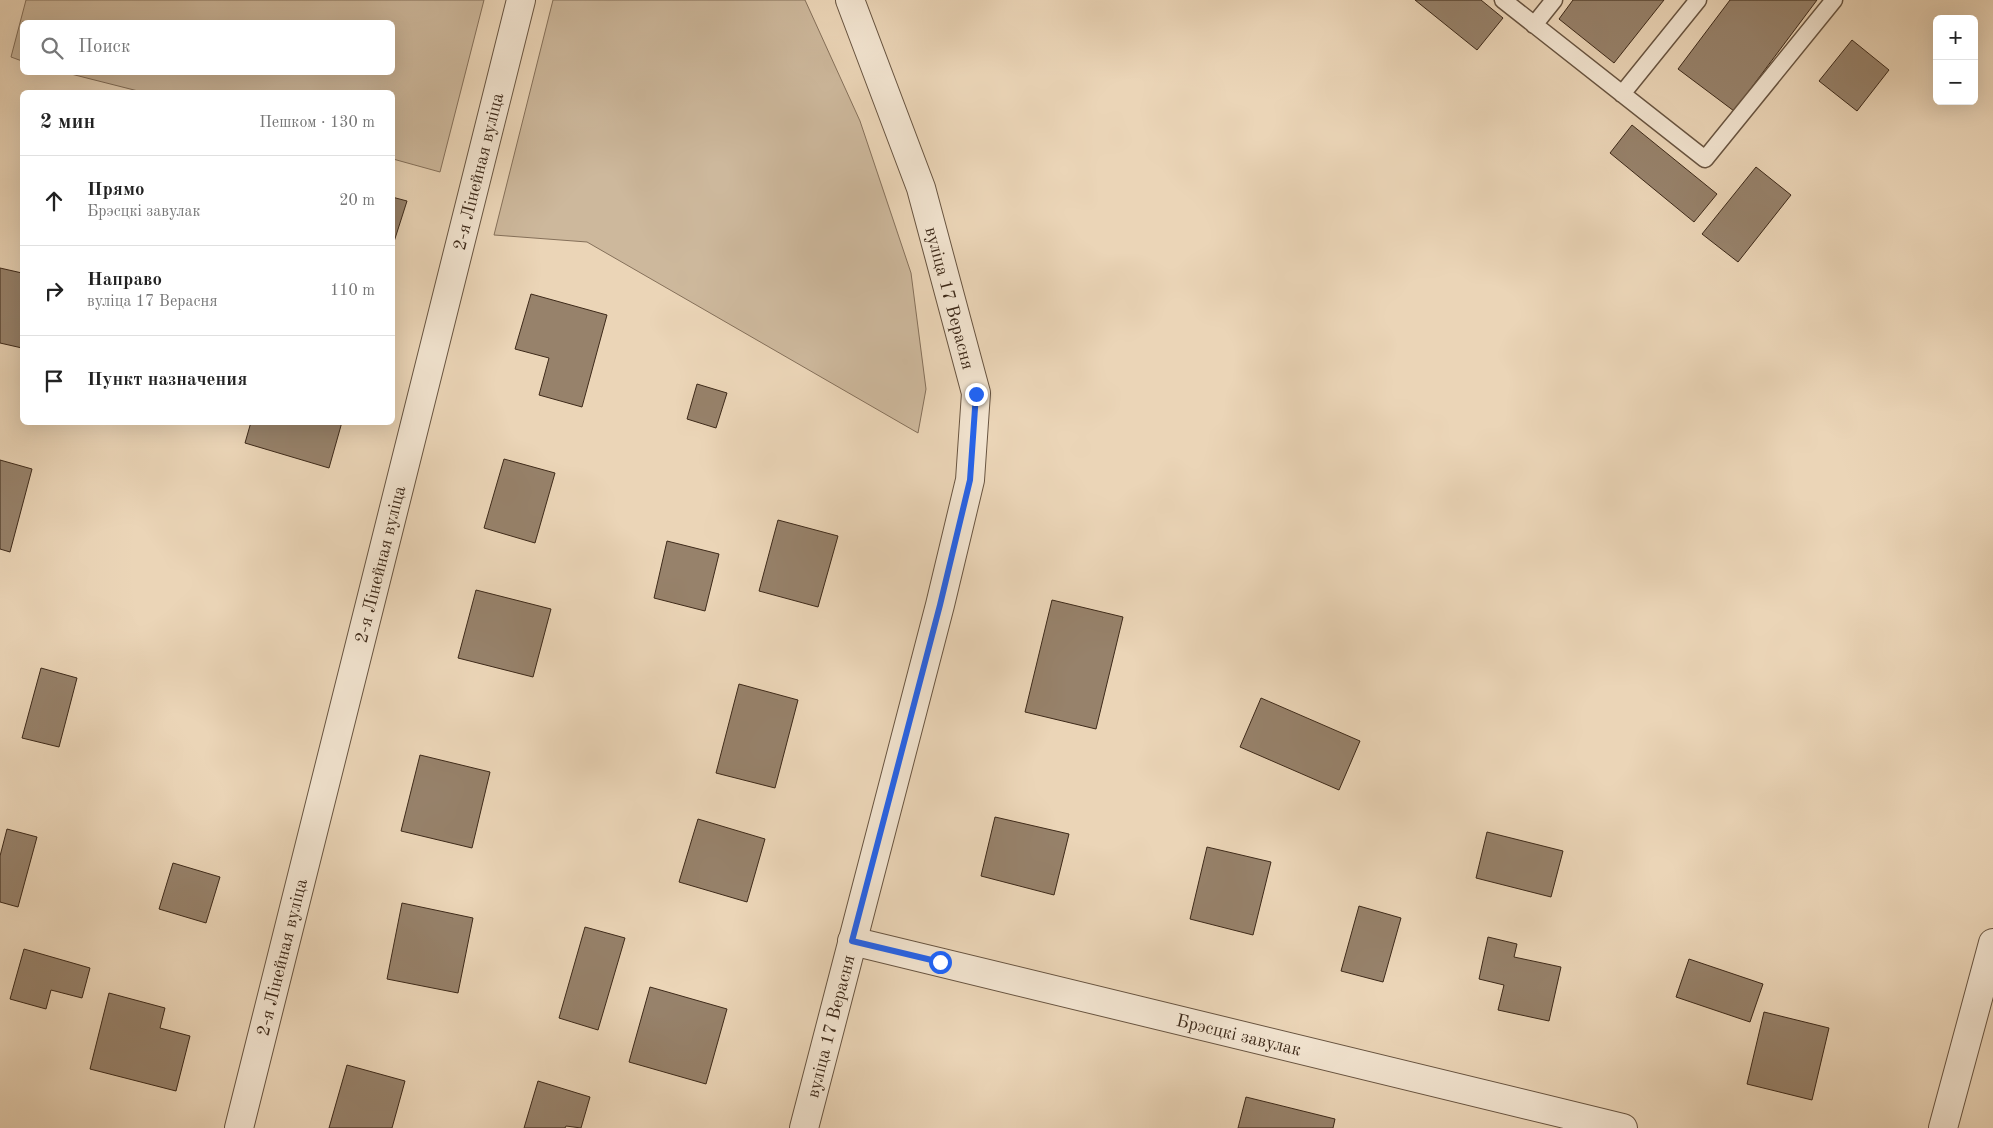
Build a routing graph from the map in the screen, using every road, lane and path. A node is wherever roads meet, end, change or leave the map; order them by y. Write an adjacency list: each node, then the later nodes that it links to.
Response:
1 (521, 0): 11 (street, 2-я Лінейная вуліца)
2 (850, 0): 9 (street, вуліца 17 Верасня)
3 (1503, 0): 7 (lane)
4 (1554, 0): 7 (lane)
5 (1698, 0): 8 (lane)
6 (1834, 0): 8 (lane)
7 (1534, 25): 8 (lane)
8 (1622, 94)
9 (852, 941): 12 (street, вуліца 17 Верасня); 13 (street, Брэсцкі завулак)
10 (1993, 943): 14 (street)
11 (239, 1128)
12 (804, 1128)
13 (1623, 1128)
14 (1944, 1128)

